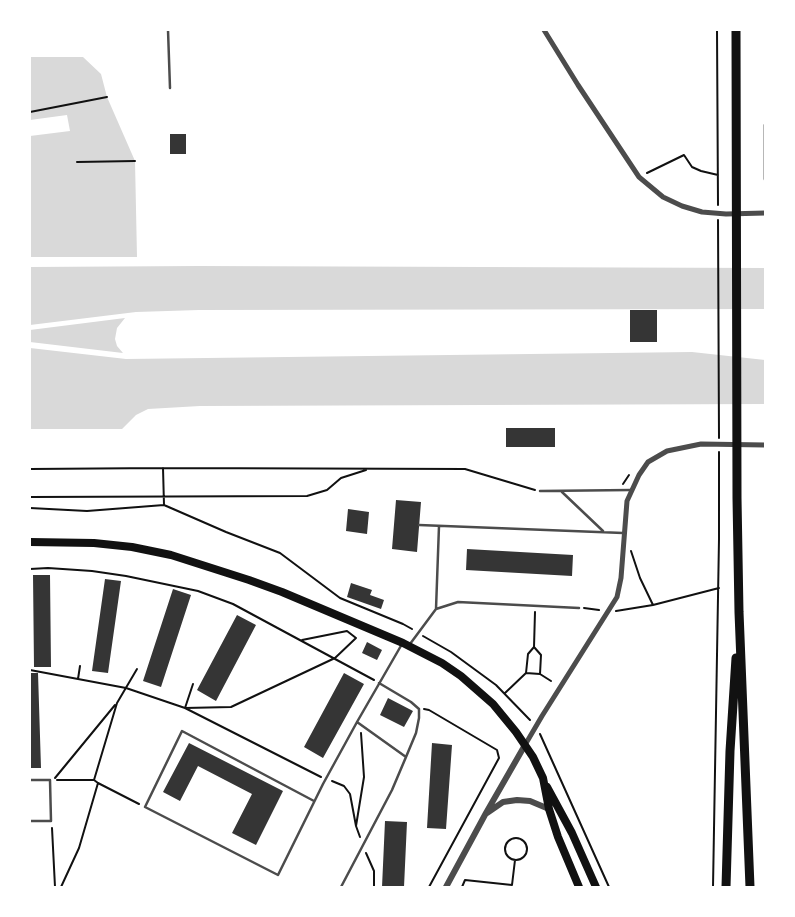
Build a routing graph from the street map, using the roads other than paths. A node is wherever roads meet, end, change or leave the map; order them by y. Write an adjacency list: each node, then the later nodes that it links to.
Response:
1 (168, 30): 4 (lane)
2 (544, 30): 5 (street)
3 (736, 30): 17 (highway)
4 (170, 88)
5 (765, 213)
6 (765, 445): 7 (street)
7 (632, 490): 9 (lane); 13 (street)
8 (540, 491): 9 (lane)
9 (560, 491): 12 (lane)
10 (419, 525): 11 (lane)
11 (439, 526): 12 (lane); 16 (lane)
12 (604, 532): 13 (lane)
13 (625, 533): 21 (street)
14 (30, 542): 18 (main road)
15 (579, 608): 16 (lane)
16 (436, 609): 18 (lane)
17 (739, 612): 33 (highway); 34 (highway)
18 (406, 644): 19 (lane); 21 (main road)
19 (379, 683): 20 (lane); 22 (lane)
20 (357, 722): 22 (lane); 25 (lane)
21 (525, 745): 23 (main road); 27 (street)
22 (406, 757): 29 (lane)
23 (543, 778): 26 (main road); 32 (main road)
24 (30, 780): 28 (lane)
25 (314, 801): 25 (lane)
26 (550, 809): 27 (street); 31 (main road)
27 (486, 813): 30 (street)
28 (30, 821)
29 (341, 887)
30 (446, 887)
31 (579, 887)
32 (596, 887)
33 (726, 887)
34 (750, 887)

